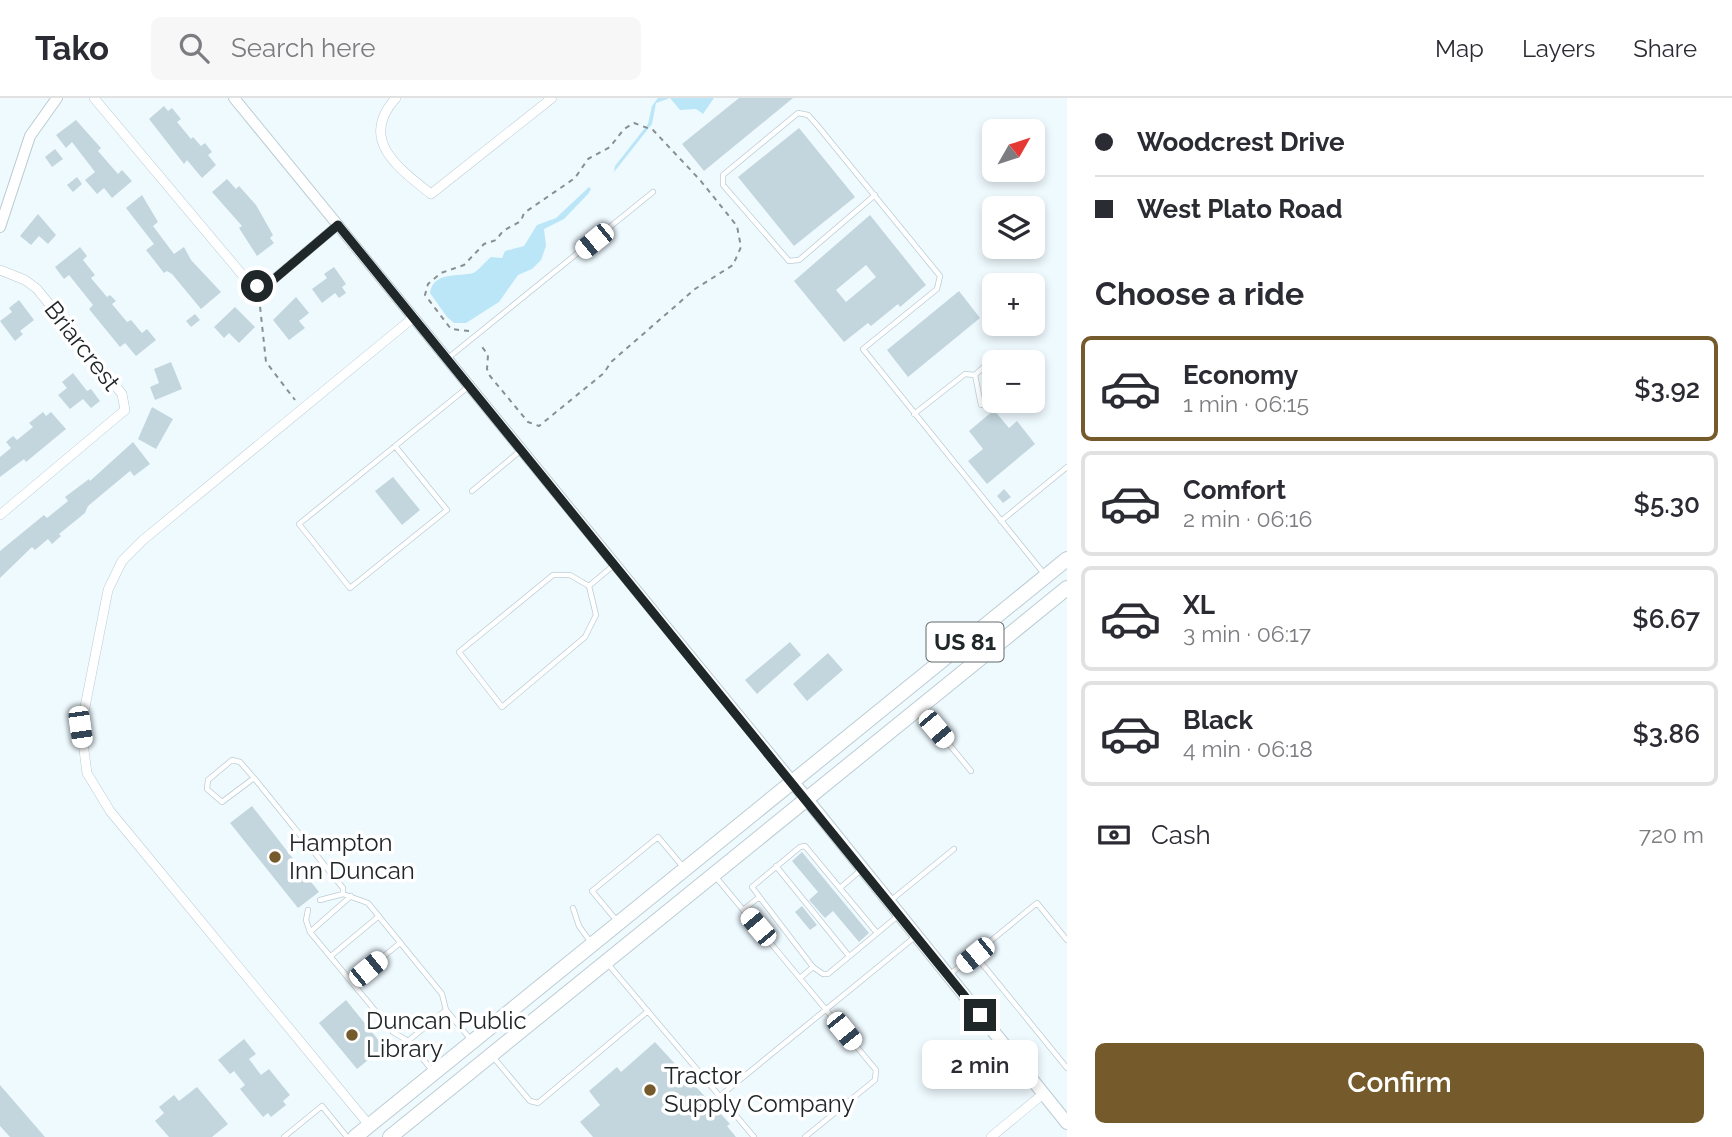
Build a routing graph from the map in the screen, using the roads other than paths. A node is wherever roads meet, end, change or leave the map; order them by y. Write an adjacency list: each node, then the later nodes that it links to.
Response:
1 (57, 98): 8 (street)
2 (94, 98): 9 (street)
3 (234, 98): 9 (street)
4 (396, 98): 5 (street)
5 (552, 98)
6 (653, 192): 13 (lane)
7 (875, 195): 7 (lane); 18 (lane)
8 (5, 197): 10 (street)
9 (338, 225): 12 (street)
10 (0, 227)
11 (0, 270): 23 (street, Briarcrest)
12 (414, 317): 13 (street); 77 (street)
13 (447, 359): 16 (street)
14 (982, 369): 15 (lane)
15 (975, 375): 17 (lane); 18 (lane)
16 (469, 386): 19 (lane); 20 (street)
17 (981, 405)
18 (914, 414): 24 (lane)
19 (395, 446): 19 (lane)
20 (520, 451): 22 (lane); 26 (street)
21 (1067, 467): 24 (lane)
22 (472, 491)
23 (0, 515)
24 (1001, 522): 27 (lane)
25 (1067, 559): 27 (main road, US 81)
26 (614, 565): 28 (lane); 33 (street)
27 (1046, 576): 29 (main road); 33 (main road, US 81)
28 (589, 586): 28 (lane)
29 (1063, 591): 30 (main road, US 81)
30 (919, 708): 31 (lane); 34 (main road, US 81)
31 (971, 771)
32 (254, 778): 32 (lane); 41 (lane)
33 (793, 782): 34 (main road); 37 (main road, US 81)
34 (807, 799): 38 (main road); 39 (main road, US 81)
35 (954, 849): 45 (lane)
36 (776, 866): 40 (lane); 43 (lane); 60 (lane)
37 (685, 869): 51 (main road, US 81); 51 (lane)
38 (863, 869): 40 (lane); 45 (main road)
39 (714, 875): 48 (lane); 61 (main road, US 81)
40 (840, 888): 53 (lane)
41 (344, 894): 42 (lane); 44 (lane)
42 (351, 895): 50 (lane); 52 (lane)
43 (758, 898): 48 (lane); 62 (lane)
44 (320, 900)
45 (889, 901): 49 (main road)
46 (573, 908): 57 (lane)
47 (308, 910): 52 (lane)
48 (743, 910): 64 (lane)
49 (900, 915): 53 (lane); 54 (main road)
50 (379, 916): 56 (lane); 59 (lane)
51 (618, 923): 57 (main road, US 81)
52 (310, 932): 59 (lane)
53 (877, 933): 60 (lane)
54 (916, 936): 63 (main road); 66 (lane)
55 (1067, 940): 58 (lane)
56 (400, 943): 65 (lane); 67 (lane)
57 (592, 944): 61 (main road); 70 (main road, US 81)
58 (975, 955): 63 (lane); 72 (lane)
59 (331, 956): 65 (lane)
60 (849, 956): 62 (lane)
61 (606, 961): 68 (lane); 71 (main road, US 81)
62 (813, 967): 64 (lane)
63 (948, 976): 74 (main road)
64 (800, 978): 66 (lane)
65 (352, 982): 69 (lane)
66 (826, 1009): 75 (lane); 81 (lane)
67 (446, 1010): 69 (lane); 70 (lane)
68 (648, 1011): 71 (lane); 75 (lane)
69 (408, 1041): 73 (lane)
70 (472, 1042): 73 (main road, US 81)
71 (492, 1054): 79 (main road, US 81)
72 (1067, 1068)
73 (434, 1073): 77 (main road, US 81)
74 (1043, 1094): 76 (main road); 82 (street)
75 (720, 1096): 80 (lane)
76 (1067, 1123)
77 (359, 1134): 78 (lane)
78 (284, 1137)
79 (390, 1137)
80 (754, 1137)
81 (805, 1137)
82 (991, 1137)

